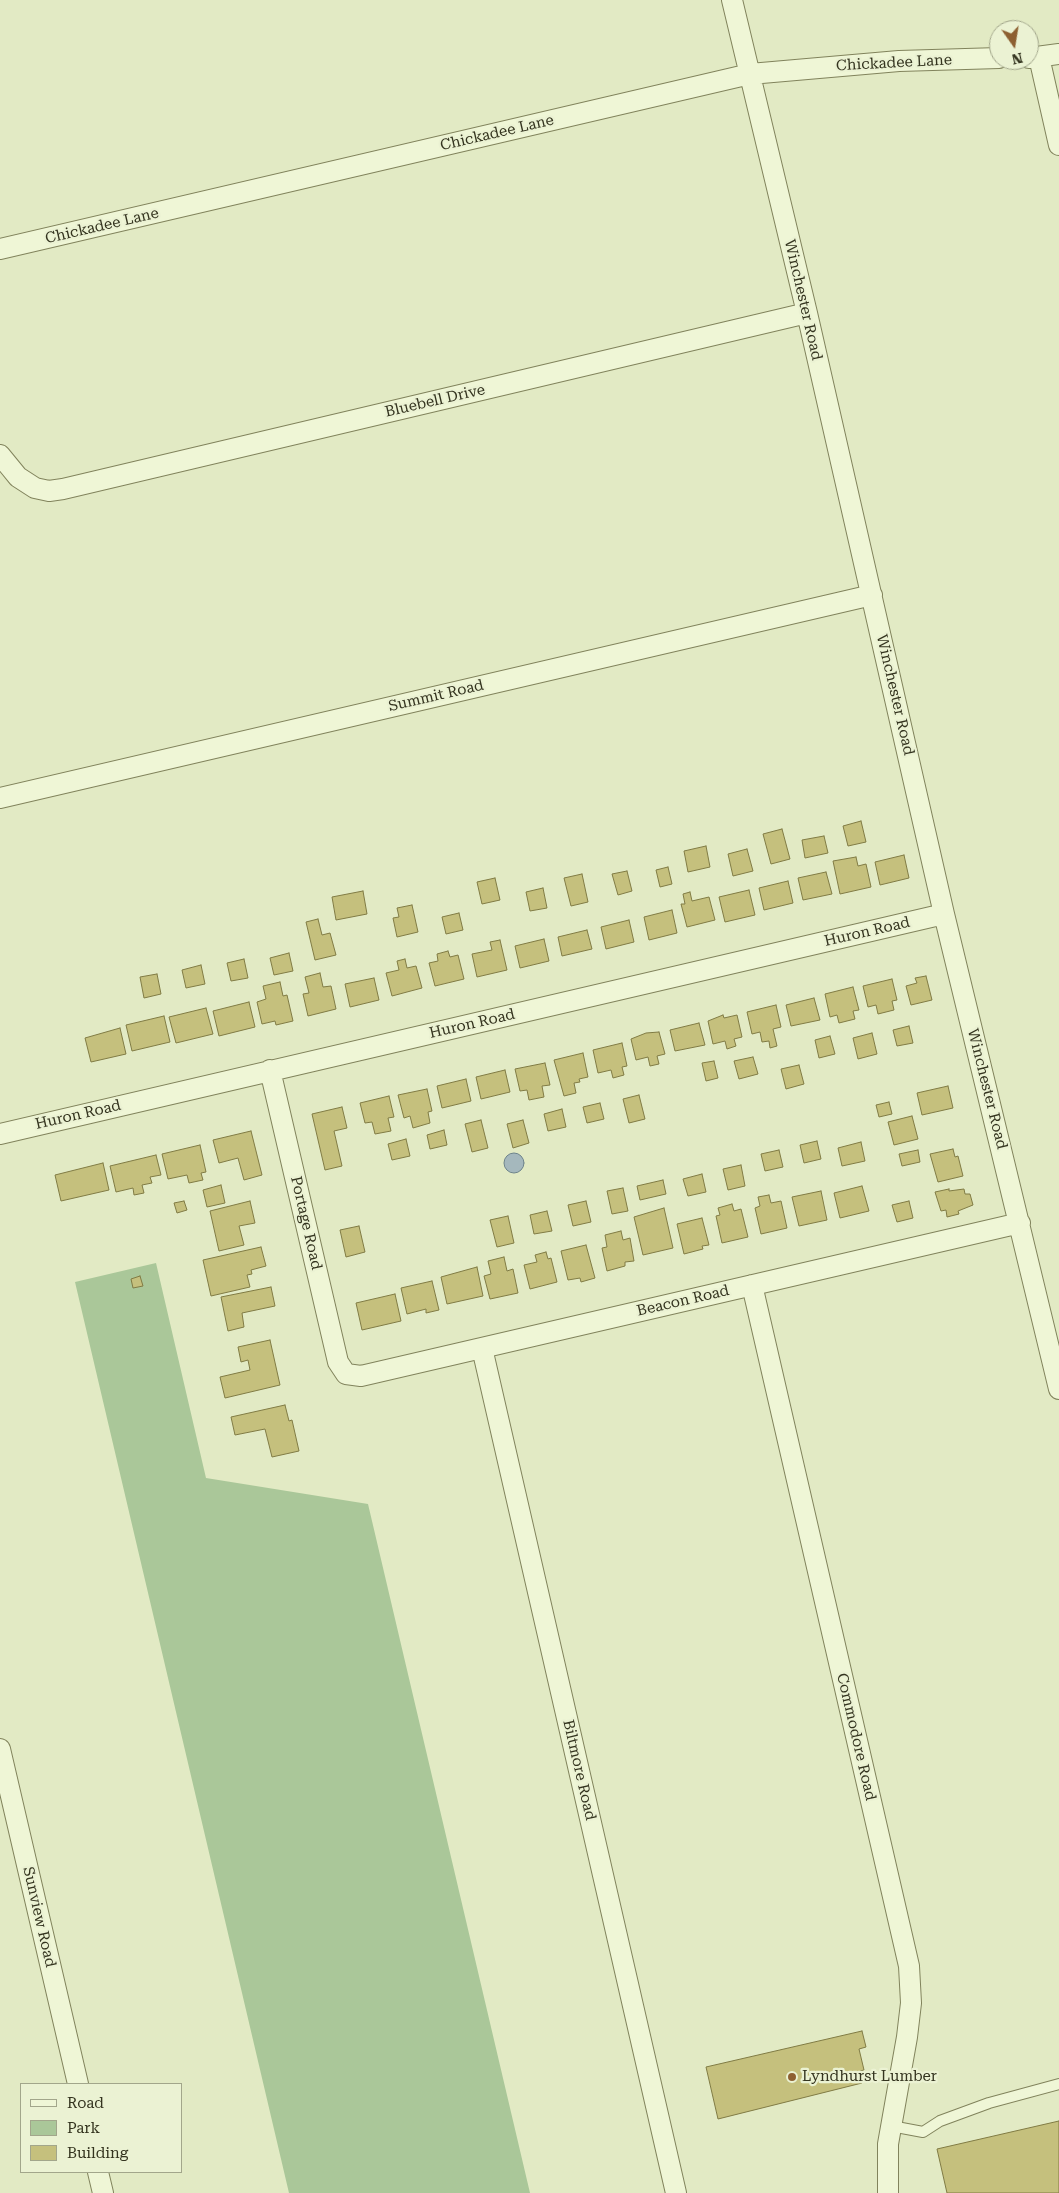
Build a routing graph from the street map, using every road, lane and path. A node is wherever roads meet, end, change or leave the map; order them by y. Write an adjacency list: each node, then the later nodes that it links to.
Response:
1 (732, 0): 6 (street, Winchester Road)
2 (1059, 54): 3 (street)
3 (1039, 56)
4 (989, 58): 6 (street, Chickadee Lane)
5 (1038, 70): 7 (street)
6 (750, 74): 8 (street, Chickadee Lane); 9 (street, Winchester Road)
7 (1059, 145)
8 (0, 250)
9 (807, 313): 10 (street, Bluebell Drive); 11 (street, Winchester Road)
10 (0, 455)
11 (872, 595): 12 (street, Summit Road); 13 (street, Winchester Road)
12 (0, 798)
13 (944, 914): 14 (street, Huron Road); 16 (street, Winchester Road)
14 (270, 1070): 15 (street, Huron Road); 19 (street, Portage Road)
15 (0, 1134)
16 (1020, 1223): 17 (street, Beacon Road); 20 (street, Winchester Road)
17 (752, 1285): 18 (street, Beacon Road); 24 (street, Commodore Road)
18 (482, 1348): 19 (street, Beacon Road); 27 (street, Biltmore Road)
19 (346, 1374)
20 (1059, 1389)
21 (0, 1750): 22 (street, Sunview Road)
22 (78, 2083)
23 (1059, 2084): 24 (lane)
24 (891, 2126): 28 (street, Commodore Road)
25 (98, 2173): 26 (street)
26 (103, 2193)
27 (676, 2193)
28 (888, 2193)

